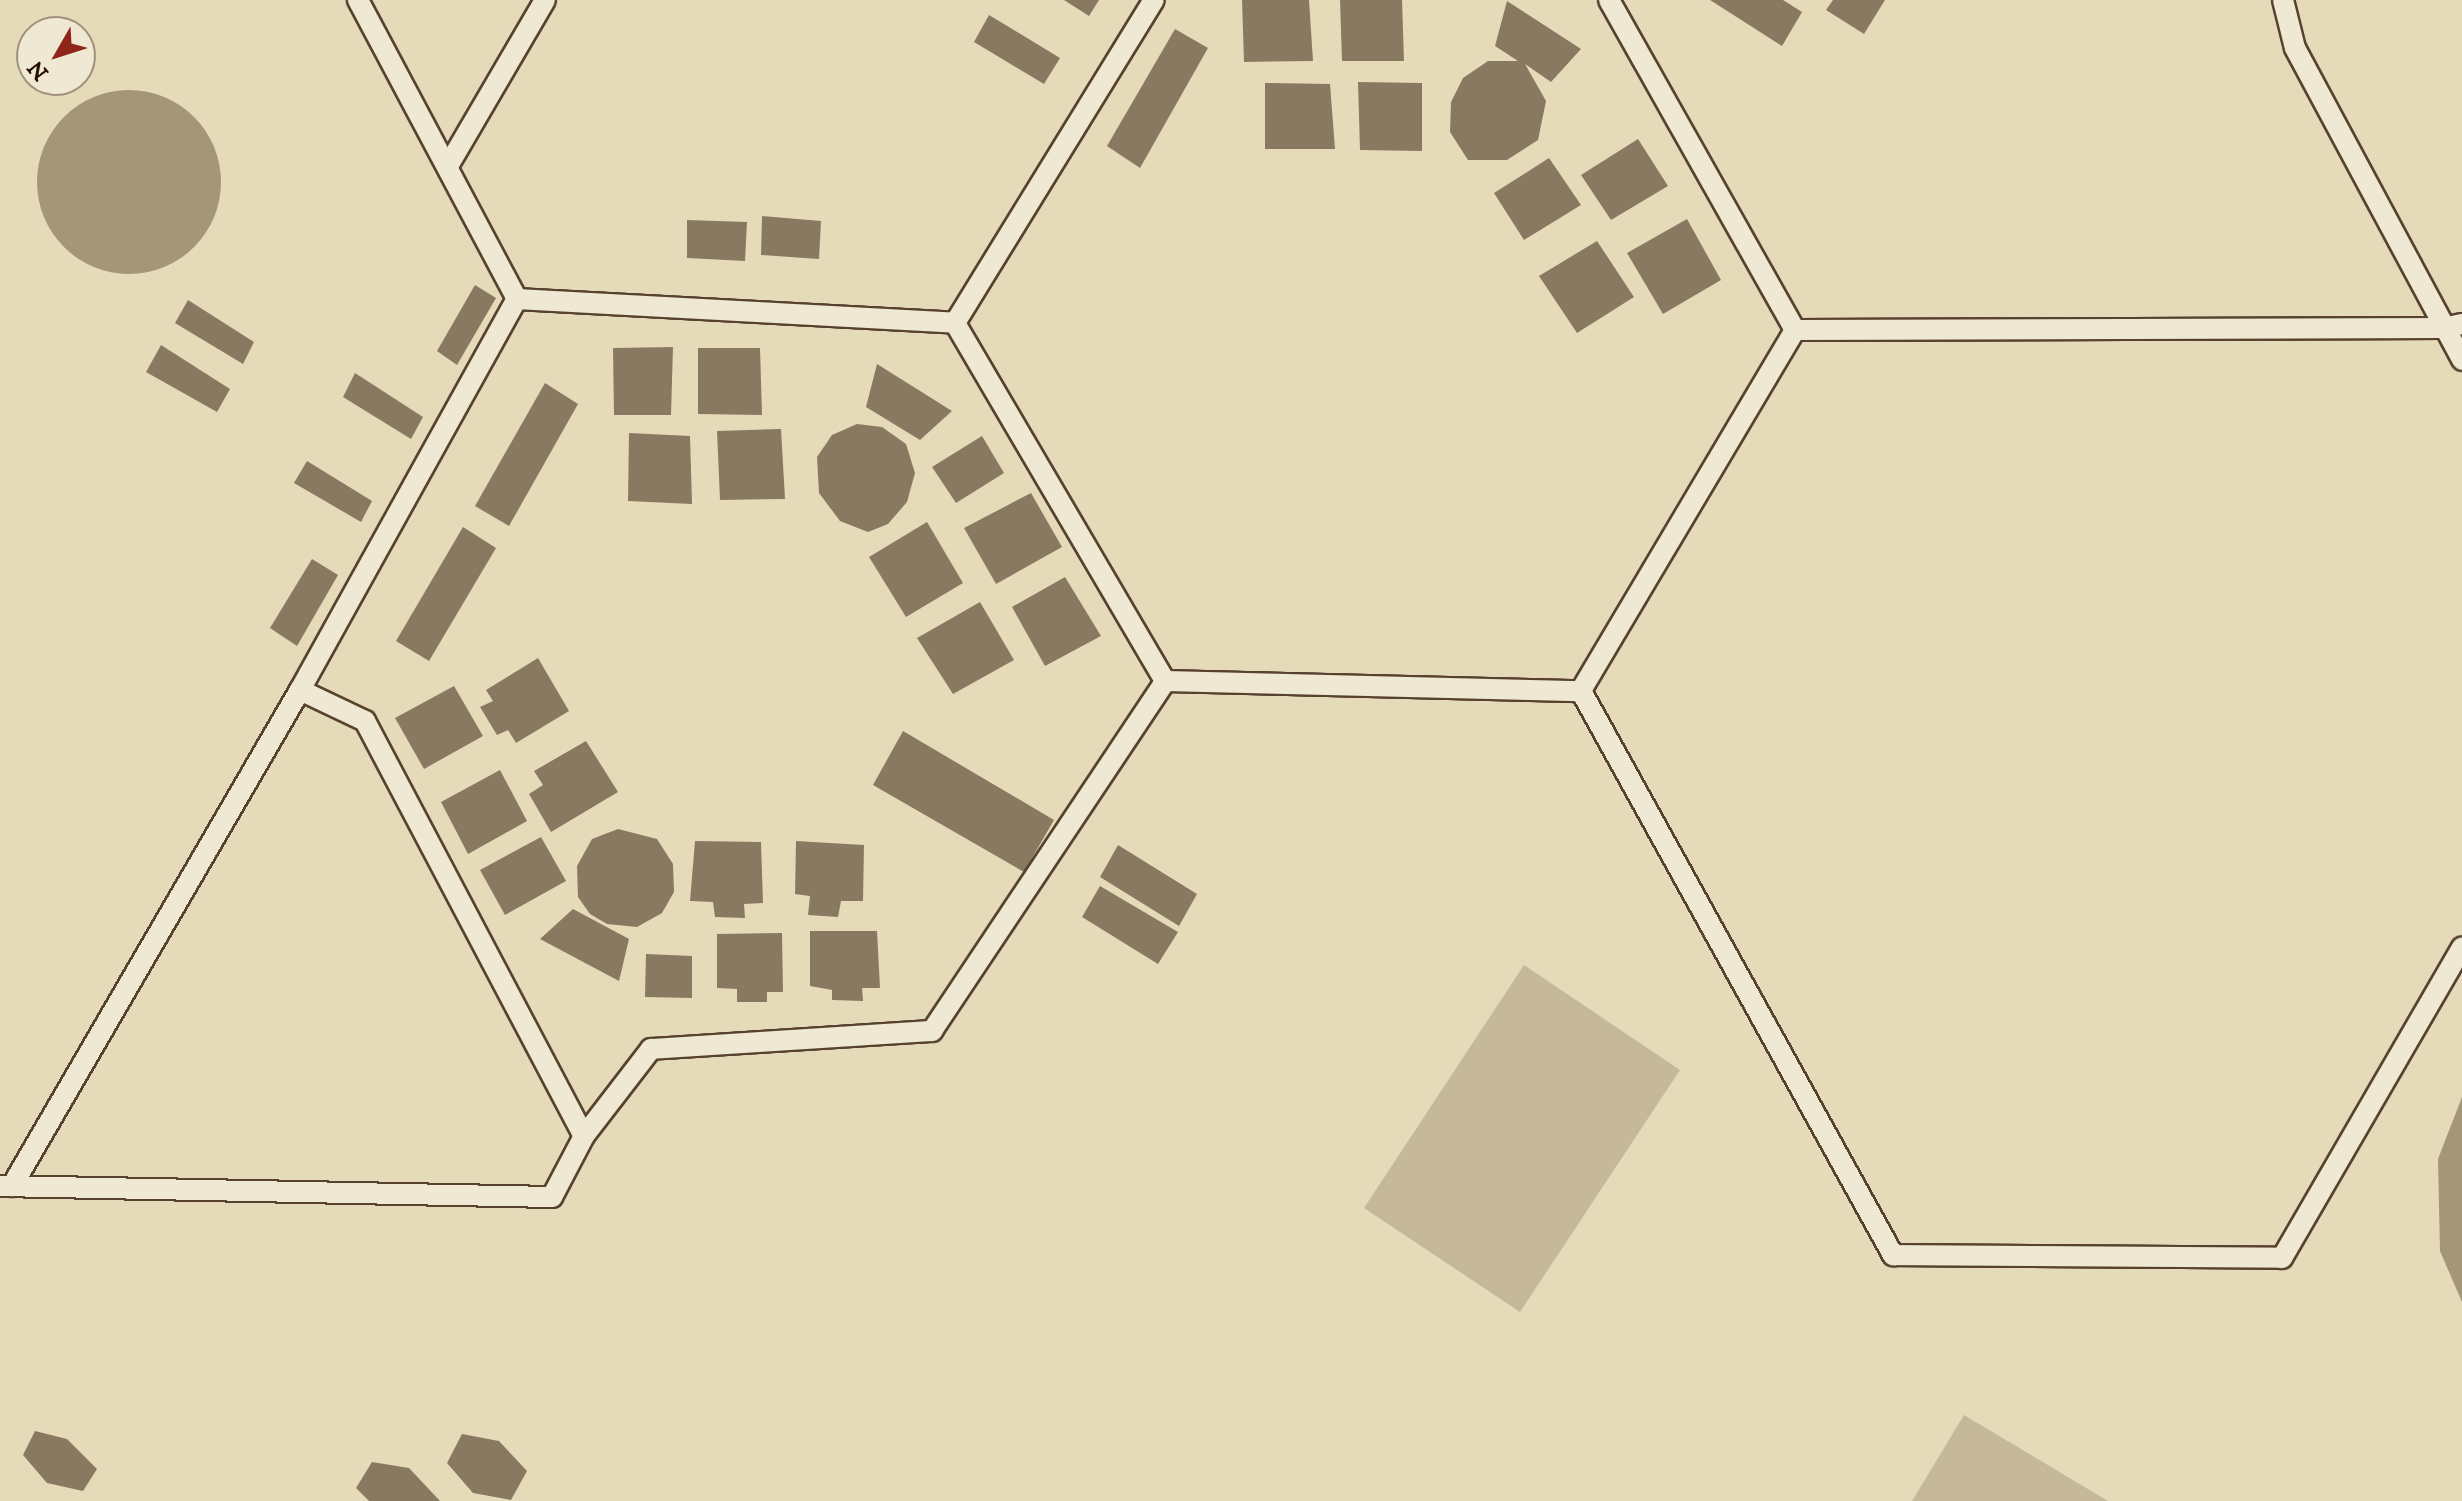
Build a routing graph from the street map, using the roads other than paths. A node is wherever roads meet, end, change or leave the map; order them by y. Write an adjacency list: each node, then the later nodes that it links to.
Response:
1 (358, 0): 6 (street)
2 (545, 0): 6 (street)
3 (1154, 0): 8 (street)
4 (1609, 0): 10 (street)
5 (2283, 0): 9 (street)
6 (448, 166): 7 (street)
7 (517, 299): 8 (street); 13 (street)
8 (955, 323): 12 (street)
9 (2453, 326): 10 (street); 11 (street)
10 (1795, 330): 14 (street)
11 (2462, 360)
12 (1165, 681): 14 (street); 16 (street)
13 (300, 690): 16 (street); 17 (street)
14 (1581, 691): 15 (street)
15 (2462, 947)
16 (584, 1136): 17 (street)
17 (6, 1186)

